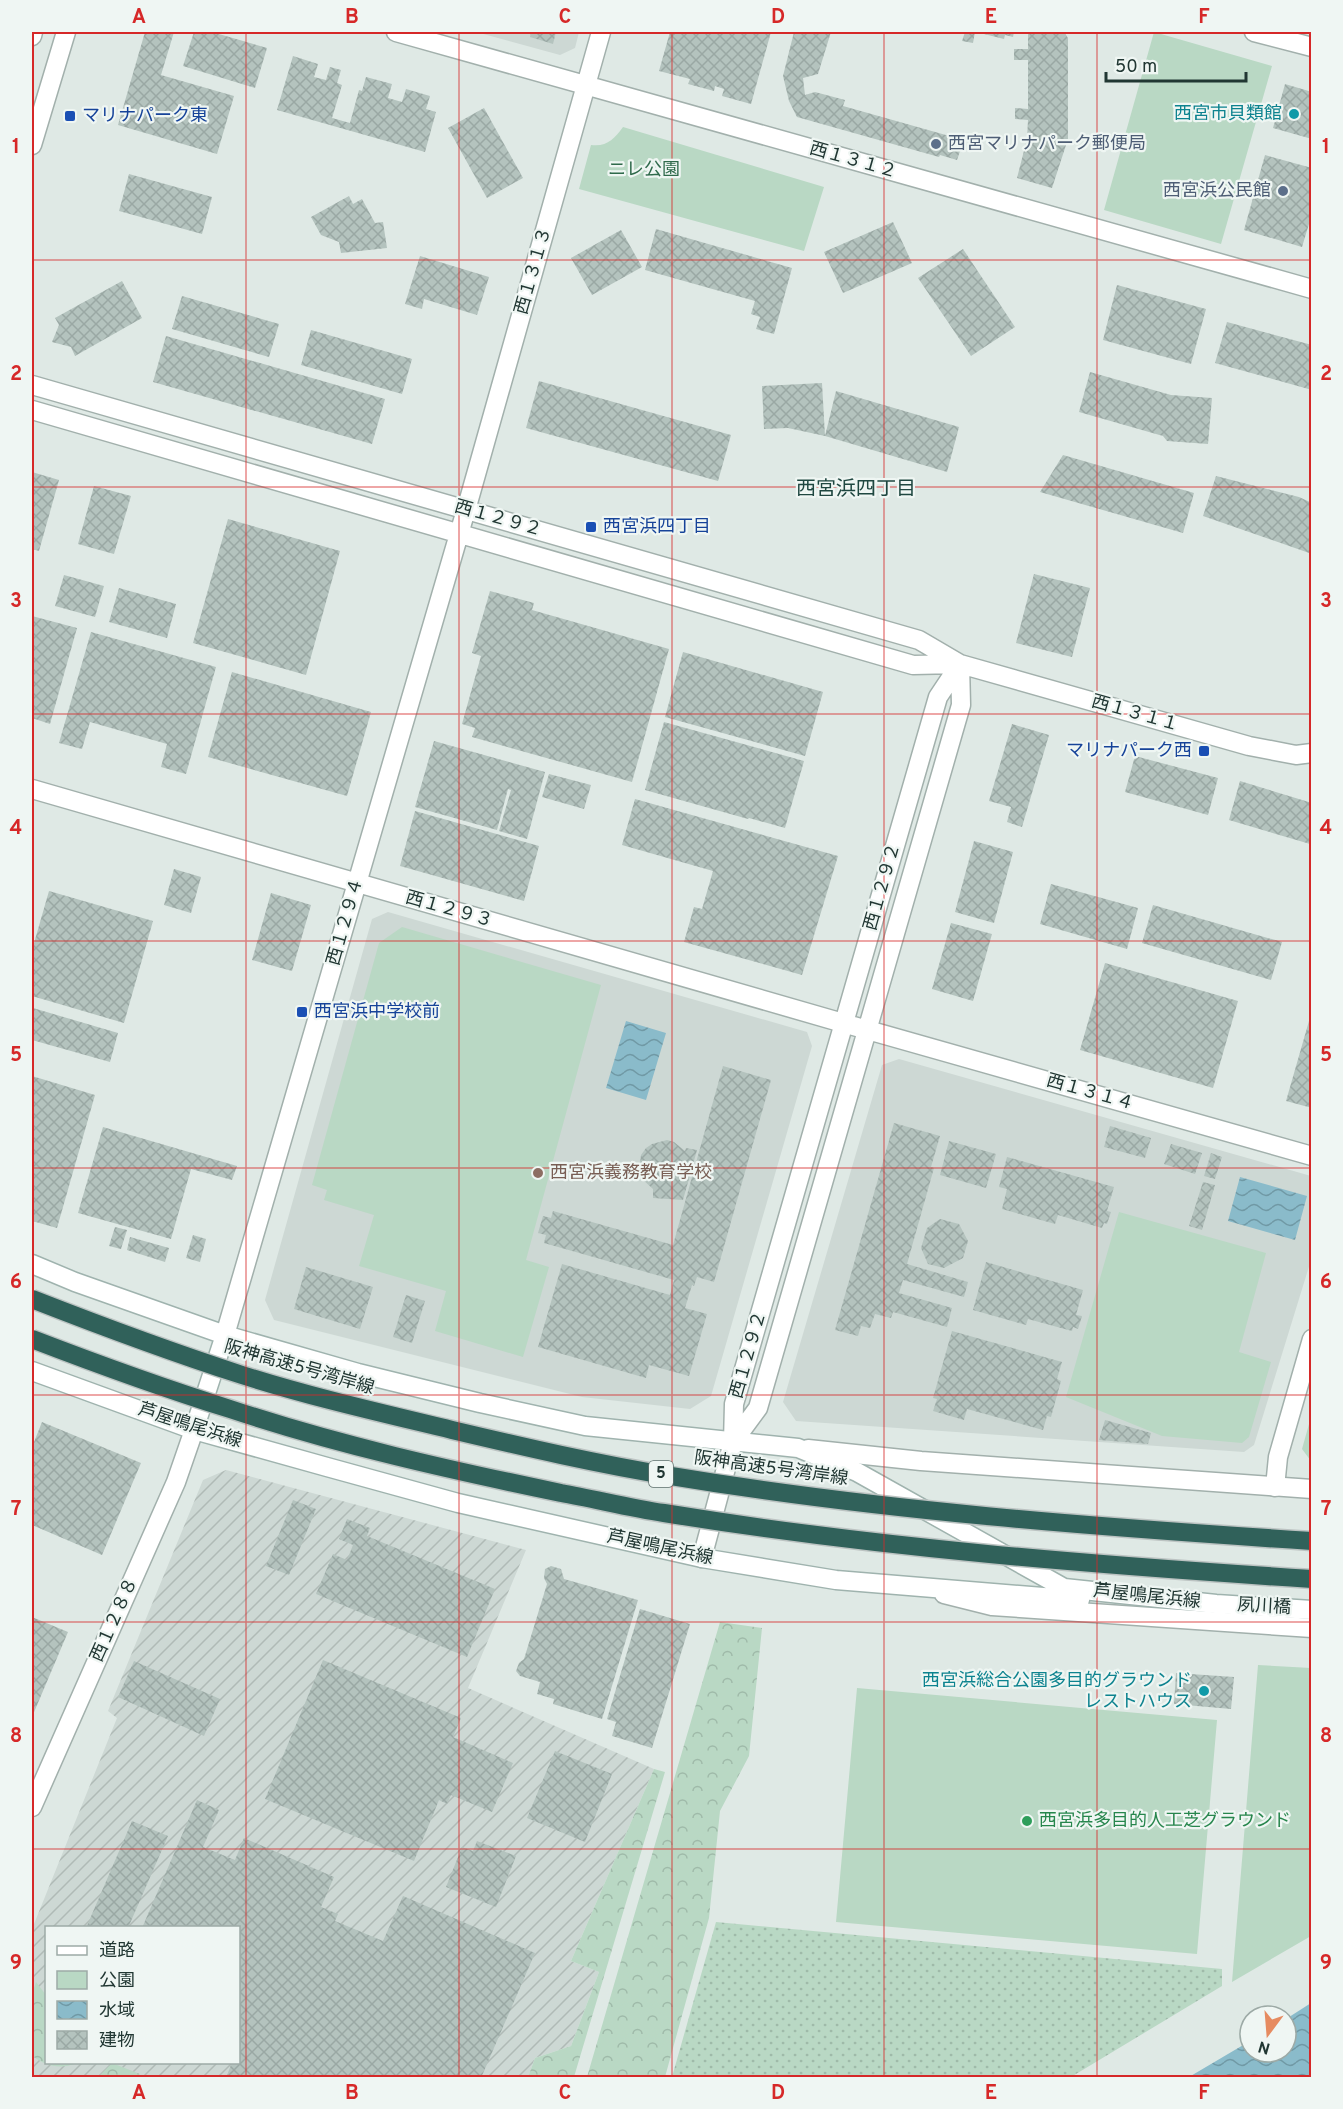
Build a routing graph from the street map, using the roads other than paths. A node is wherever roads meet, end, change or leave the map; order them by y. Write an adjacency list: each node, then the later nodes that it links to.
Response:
1 (33, 32): 6 (street)
2 (66, 32): 9 (street)
3 (396, 32): 8 (street, 西１３１２)
4 (602, 32): 8 (street, 西１３１３)
5 (1254, 32): 7 (street)
6 (32, 36)
7 (1311, 47)
8 (586, 85): 10 (street, 西１３１２); 13 (street, 西１３１３)
9 (32, 145)
10 (1311, 289)
11 (32, 385): 13 (street, 西１２９２)
12 (32, 410): 14 (street, 西１２９２)
13 (466, 510): 14 (street, 西１２９４); 15 (street, 西１２９２)
14 (459, 533): 15 (street, 西１２９２); 18 (street, 西１２９４)
15 (960, 664): 16 (street, 西１３１１); 19 (street, 西１２９２); 20 (street, 西１２９２)
16 (1311, 753)
17 (32, 789): 18 (street, 西１２９３)
18 (357, 883): 19 (street, 西１２９３); 24 (street, 西１２９４)
19 (843, 1023): 20 (street, 西１２９３); 29 (street, 西１２９２)
20 (868, 1030): 21 (street, 西１３１４); 29 (street, 西１２９２)
21 (1311, 1156)
22 (32, 1264): 24 (street, 芦屋鳴尾浜線)
23 (32, 1299): 33 (highway, 阪神高速5号湾岸線 / 5, bridge)
24 (225, 1335): 28 (street, 西１２９４); 29 (street, 芦屋鳴尾浜線)
25 (32, 1339): 35 (highway, 5, bridge)
26 (1311, 1339): 31 (street)
27 (32, 1371): 28 (street, 芦屋鳴尾浜線)
28 (194, 1430): 34 (street, 芦屋鳴尾浜線); 40 (street, 西１２８８)
29 (733, 1442): 30 (street, 芦屋鳴尾浜線); 34 (street)
30 (798, 1448): 31 (street); 37 (street, 芦屋鳴尾浜線)
31 (1275, 1487): 32 (street)
32 (1311, 1489)
33 (1311, 1541)
34 (702, 1558): 36 (street, 芦屋鳴尾浜線)
35 (1311, 1579)
36 (921, 1588): 37 (street, 芦屋鳴尾浜線); 39 (street)
37 (1216, 1604): 38 (street, 夙川橋)
38 (1311, 1610)
39 (1311, 1628)
40 (32, 1808)

